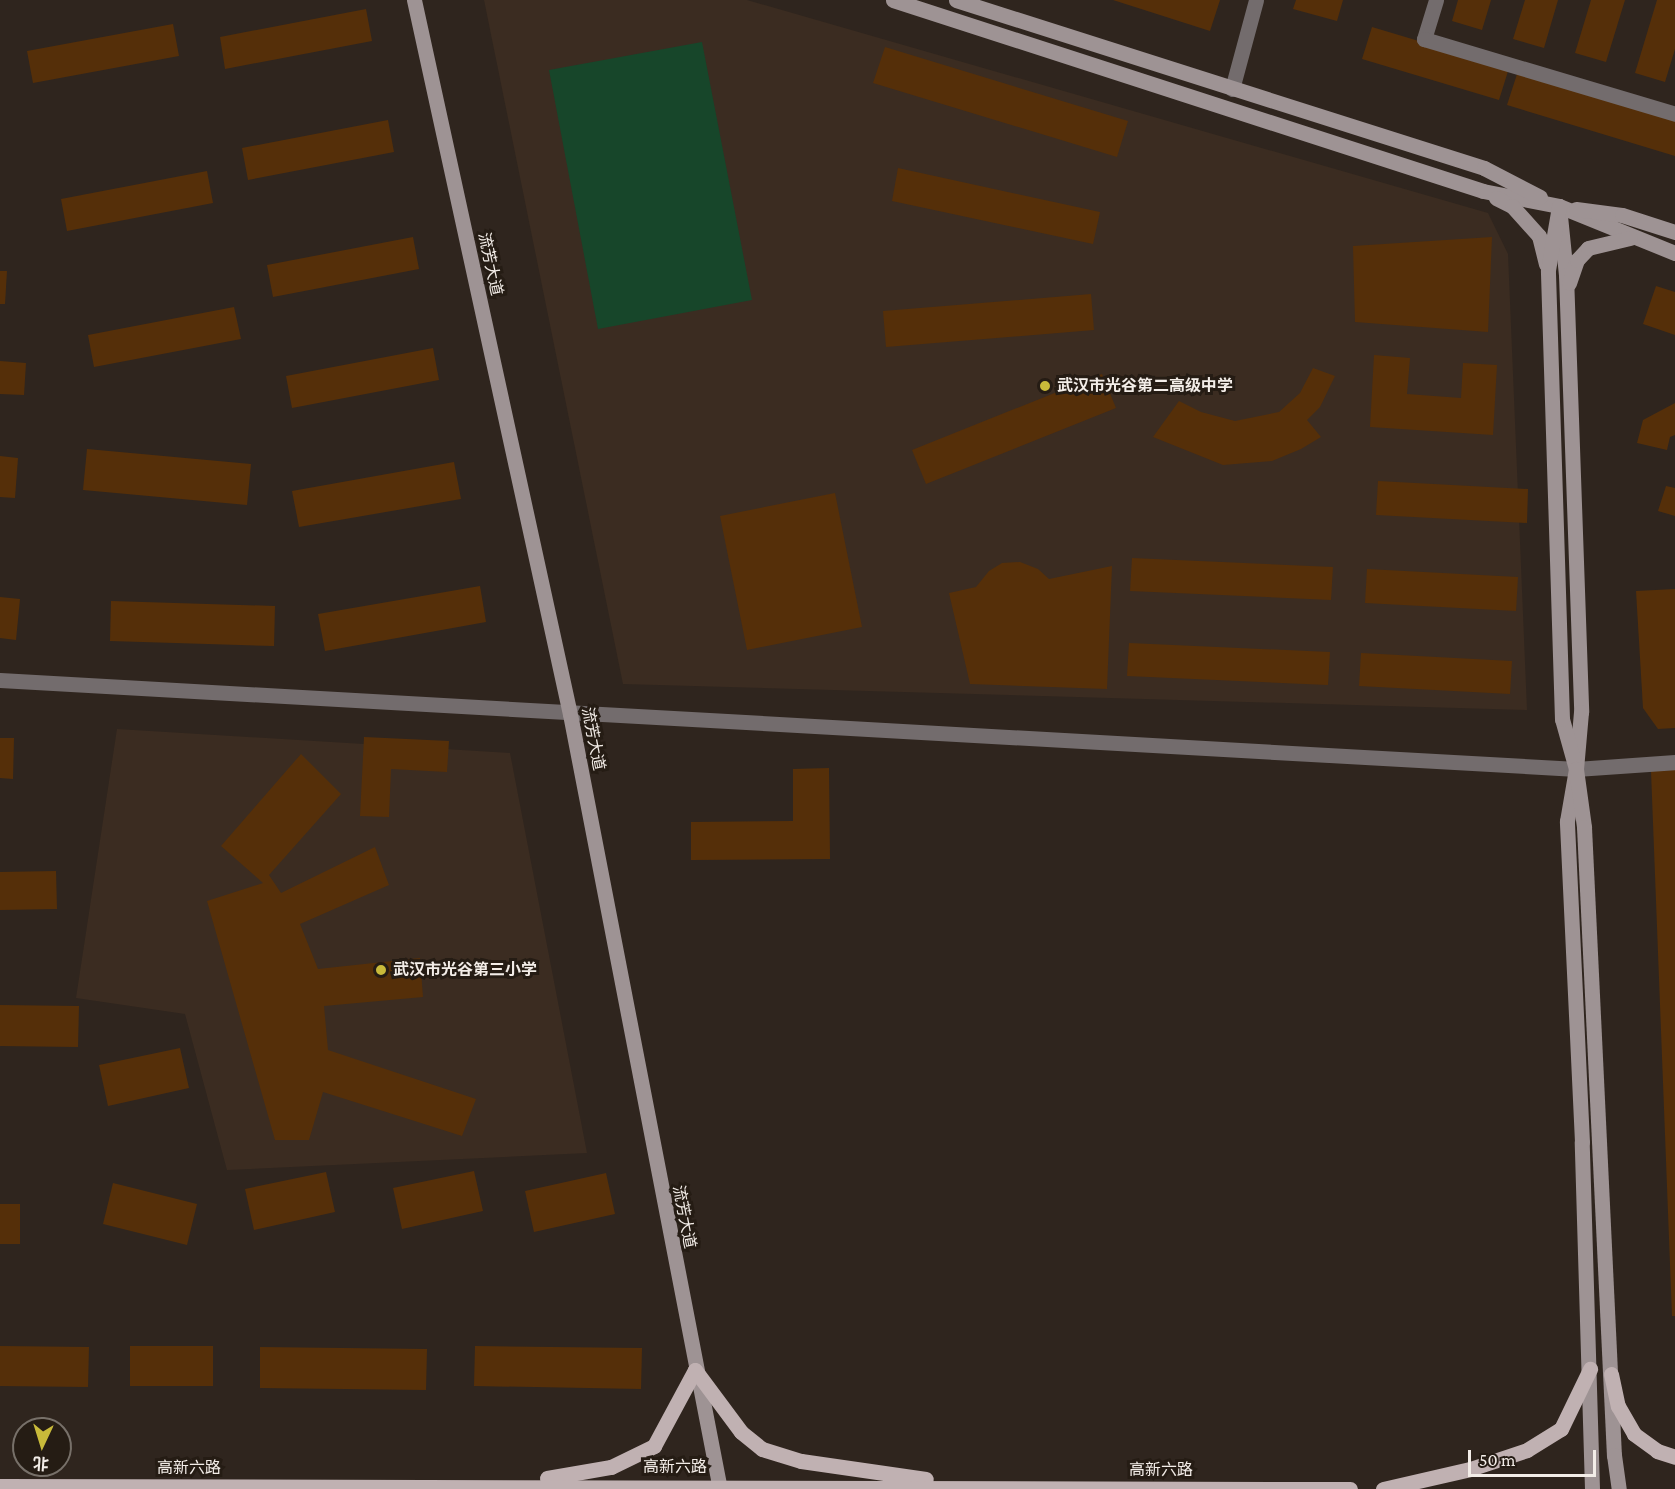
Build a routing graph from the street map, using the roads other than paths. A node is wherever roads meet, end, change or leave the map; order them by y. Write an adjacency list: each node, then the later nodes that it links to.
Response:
1 (414, 0): 16 (main road, 流芳大道)
2 (893, 0): 8 (main road)
3 (956, 0): 6 (main road)
4 (1256, 0): 6 (street)
5 (1436, 0): 7 (street)
6 (1232, 89): 9 (main road)
7 (1675, 114)
8 (1483, 191): 9 (main road); 13 (main road)
9 (1559, 206): 10 (main road); 11 (main road); 13 (main road); 14 (main road)
10 (1675, 232)
11 (1630, 238): 12 (main road); 14 (main road)
12 (1675, 253)
13 (1548, 280): 18 (main road)
14 (1566, 289): 18 (main road)
15 (0, 680): 16 (street)
16 (570, 714): 18 (street); 20 (main road, 流芳大道)
17 (1675, 762): 18 (street)
18 (1576, 769): 19 (main road); 21 (main road)
19 (1590, 1369): 28 (main road); 29 (main road)
20 (695, 1370): 23 (main road); 25 (main road, 流芳大道); 26 (main road)
21 (1611, 1374): 22 (main road); 30 (main road)
22 (1675, 1457)
23 (503, 1485): 24 (main road, 高新六路); 25 (main road, 高新六路)
24 (0, 1486)
25 (719, 1487): 26 (main road, 高新六路)
26 (981, 1487): 27 (main road, 高新六路)
27 (1350, 1489)
28 (1383, 1489)
29 (1592, 1489)
30 (1619, 1489)

